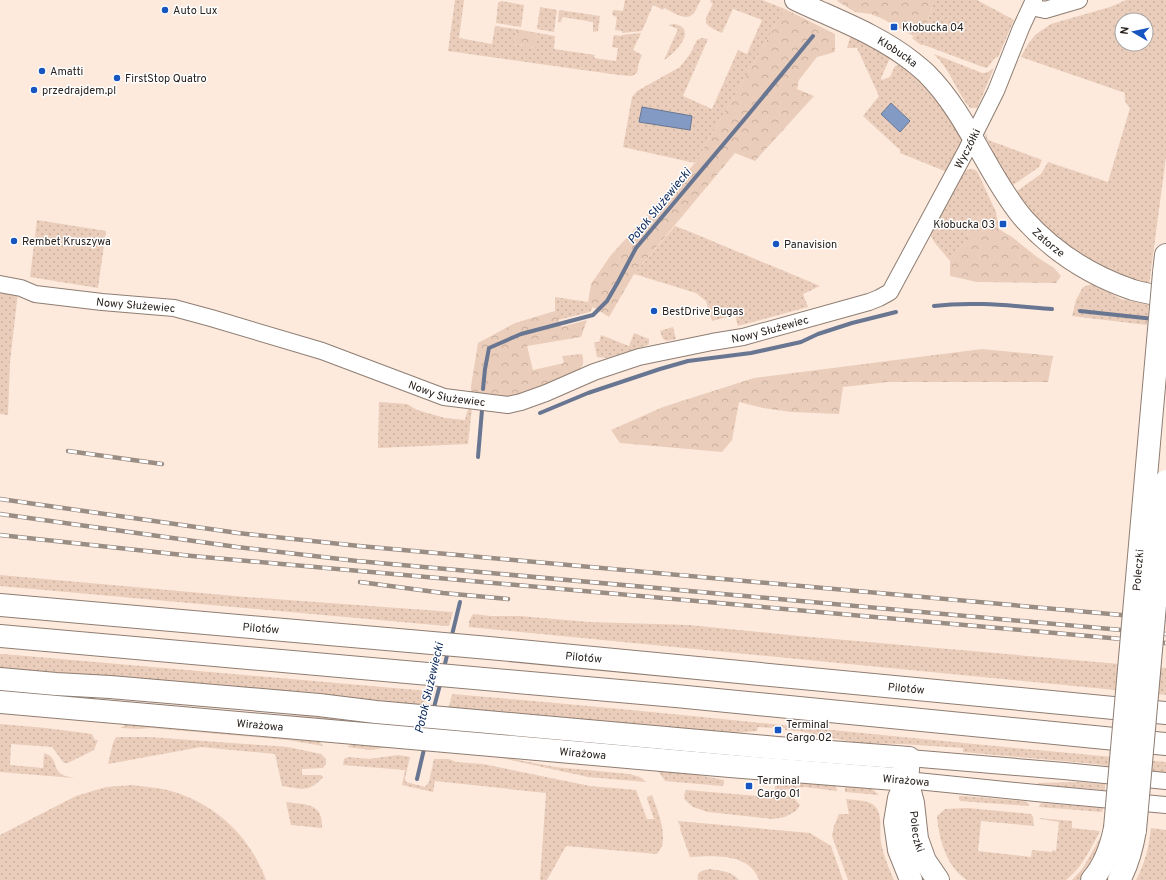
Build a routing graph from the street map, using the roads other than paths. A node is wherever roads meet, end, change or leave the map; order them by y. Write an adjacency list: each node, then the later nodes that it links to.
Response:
1 (795, 0): 4 (street, Kłobucka)
2 (1079, 0): 3 (street)
3 (1032, 4): 4 (street, Wyczółki)
4 (972, 138): 7 (street, Wyczółki); 8 (street, Zatorze)
5 (1165, 264): 20 (main road, Poleczki, bridge)
6 (0, 284): 7 (street, Nowy Służewiec)
7 (890, 292)
8 (1166, 297)
9 (1166, 481): 20 (main road, Poleczki, bridge)
10 (0, 605): 14 (main road, Pilotów)
11 (0, 636): 15 (main road)
12 (0, 679): 16 (main road, Wirażowa)
13 (0, 702): 17 (main road, Wirażowa)
14 (1166, 713)
15 (1166, 744)
16 (909, 758): 17 (main road, Poleczki); 18 (street, Wirażowa)
17 (907, 780): 19 (street, Wirażowa); 21 (main road, Poleczki); 22 (main road, Poleczki)
18 (1166, 781)
19 (1166, 804)
20 (1125, 829): 23 (main road, Poleczki); 24 (main road, Poleczki)
21 (911, 880)
22 (938, 880)
23 (1092, 880)
24 (1119, 880)

